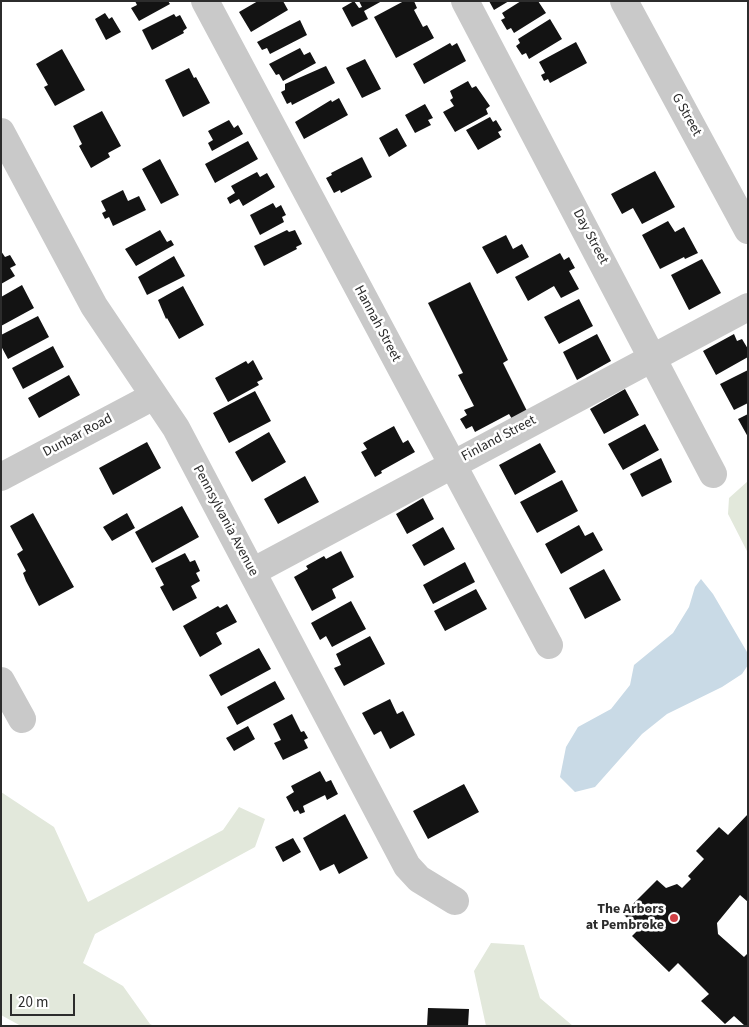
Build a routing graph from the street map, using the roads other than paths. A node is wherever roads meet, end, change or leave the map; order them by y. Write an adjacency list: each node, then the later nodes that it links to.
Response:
1 (205, 1): 9 (street, Hannah Street)
2 (466, 1): 7 (street, Day Street)
3 (624, 1): 5 (street, G Street)
4 (1, 132): 8 (street, Pennsylvania Avenue)
5 (748, 230)
6 (748, 307): 7 (street, Finland Street)
7 (653, 357): 9 (street, Finland Street); 10 (street, Day Street)
8 (154, 396): 11 (street, Dunbar Road); 12 (street, Pennsylvania Avenue)
9 (451, 465): 12 (street, Finland Street); 13 (street, Hannah Street)
10 (713, 474)
11 (1, 476)
12 (252, 572): 16 (street, Pennsylvania Avenue)
13 (549, 646)
14 (1, 681): 15 (street)
15 (22, 719)
16 (456, 901)

